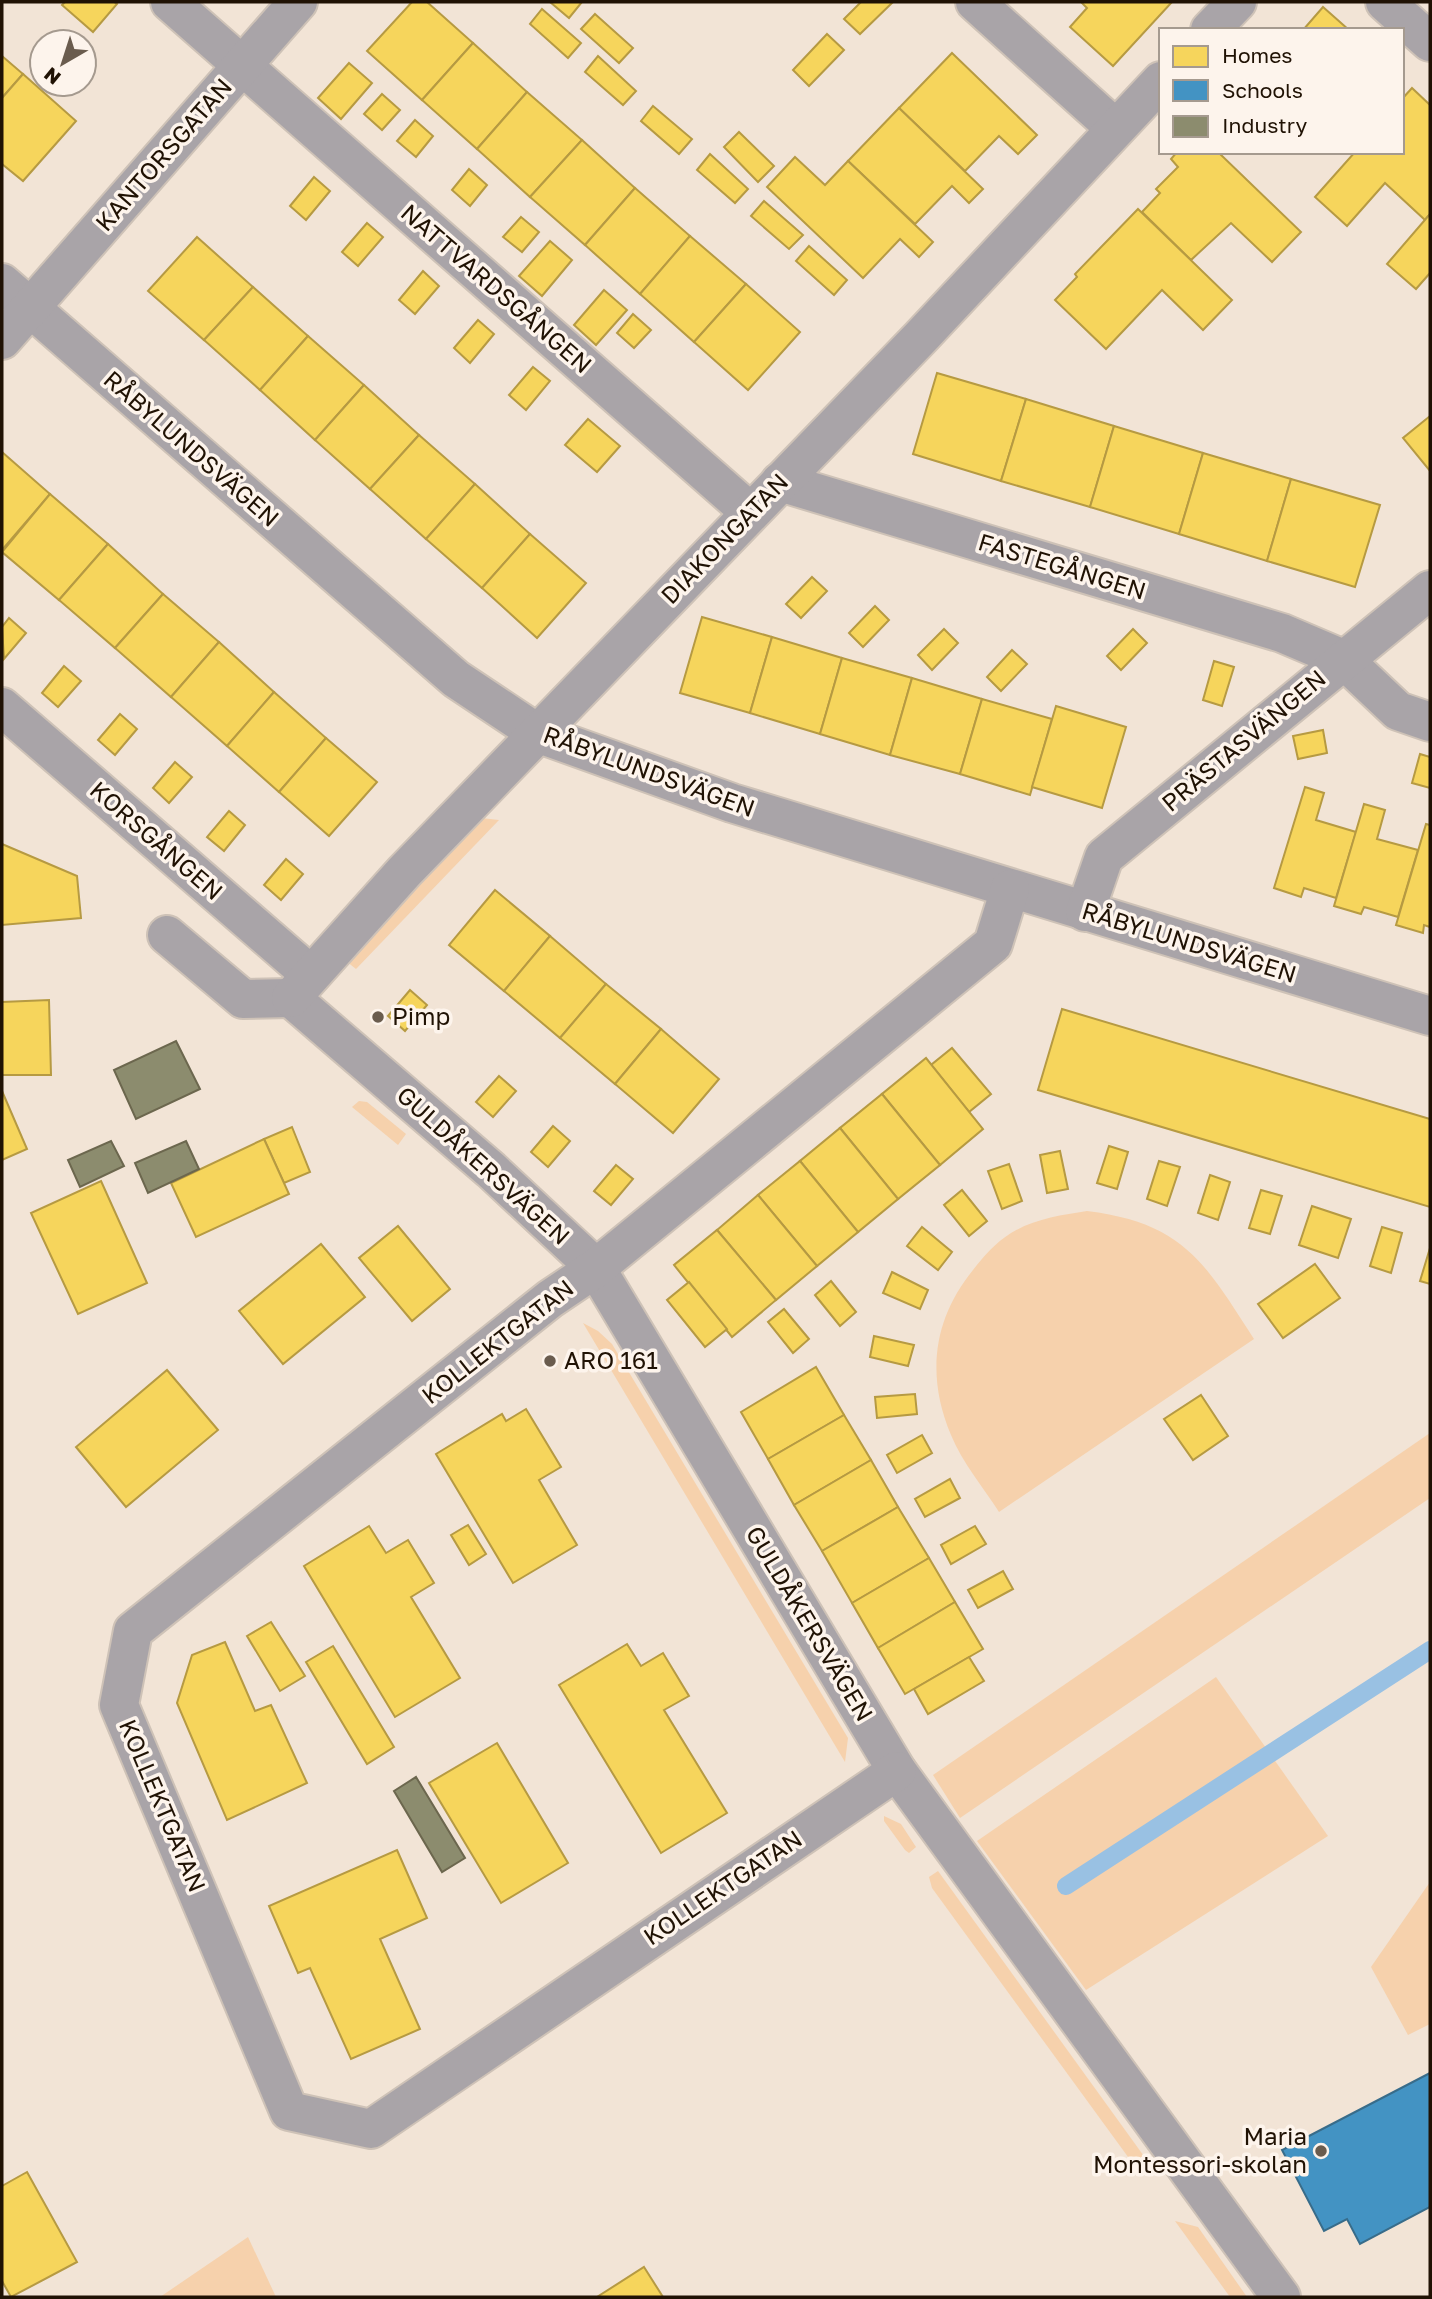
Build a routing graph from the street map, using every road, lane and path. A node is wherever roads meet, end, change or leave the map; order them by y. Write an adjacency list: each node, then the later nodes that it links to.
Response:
1 (170, 2): 8 (street, NATTVARDSGÅNGEN)
2 (298, 2): 8 (street, KANTORSGATAN)
3 (975, 2): 10 (street)
4 (1237, 2): 6 (street)
5 (1385, 2): 7 (street)
6 (1212, 28)
7 (1430, 42)
8 (242, 68): 12 (street, KANTORSGATAN); 15 (street, NATTVARDSGÅNGEN)
9 (1159, 83): 10 (street, DIAKONGATAN)
10 (1115, 128): 14 (street, DIAKONGATAN)
11 (2, 283): 12 (street, RÅBYLUNDSVÄGEN)
12 (30, 308): 13 (street); 20 (street, RÅBYLUNDSVÄGEN)
13 (2, 340)
14 (780, 481): 15 (street, DIAKONGATAN); 17 (street, FASTEGÅNGEN)
15 (750, 512): 20 (street, DIAKONGATAN)
16 (1430, 590): 17 (street, PRÄSTASVÄNGEN)
17 (1343, 659): 19 (street); 22 (street, PRÄSTASVÄNGEN)
18 (2, 707): 24 (street, KORSGÅNGEN)
19 (1430, 722)
20 (537, 733): 21 (street, RÅBYLUNDSVÄGEN); 24 (street, DIAKONGATAN)
21 (1010, 889): 22 (street, RÅBYLUNDSVÄGEN); 26 (street, KOLLEKTGATAN)
22 (1085, 912): 25 (street, RÅBYLUNDSVÄGEN)
23 (167, 935): 24 (street)
24 (301, 986): 26 (street, GULDÅKERSVÄGEN)
25 (1430, 1016)
26 (596, 1268): 27 (street, GULDÅKERSVÄGEN); 27 (street, KOLLEKTGATAN)
27 (897, 1771): 28 (street, GULDÅKERSVÄGEN)
28 (1281, 2297)

